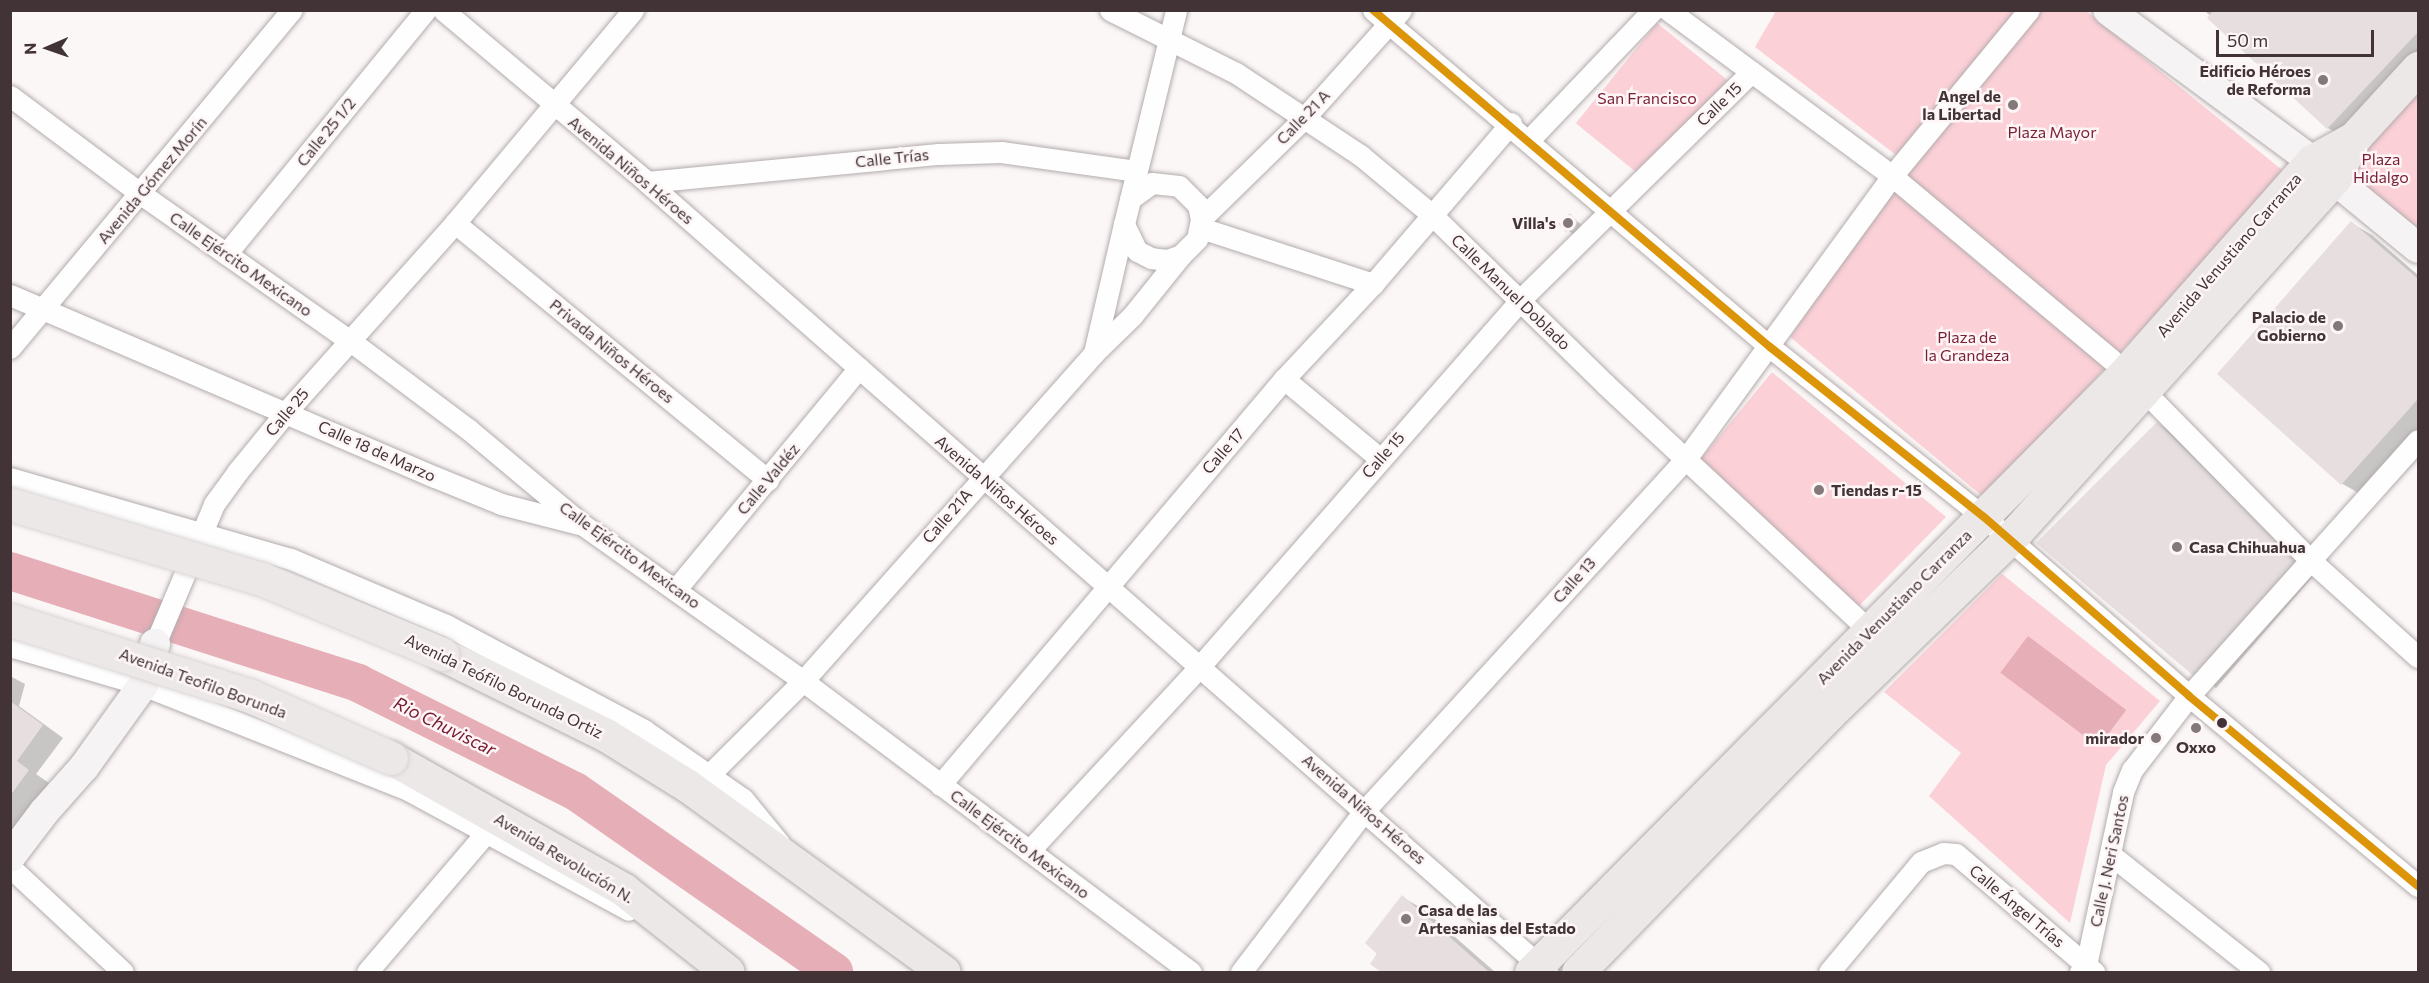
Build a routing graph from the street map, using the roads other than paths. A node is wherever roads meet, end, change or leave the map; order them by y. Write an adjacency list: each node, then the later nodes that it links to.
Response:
1 (292, 10): 24 (street, Avenida Gómez Morín)
2 (426, 10): 32 (street, Calle 25 1/2)
3 (443, 10): 16 (street, Avenida Niños Héroes)
4 (633, 10): 16 (street, Calle 25)
5 (1110, 10): 12 (street, Calle Manuel Doblado)
6 (1176, 10): 12 (street)
7 (1653, 10): 19 (street)
8 (1668, 10): 14 (street)
9 (2029, 10): 22 (street, Calle 13)
10 (2108, 10): 20 (main road)
11 (1388, 15): 17 (street, Calle 21 A); 18 (street)
12 (1167, 38): 17 (street, Calle Manuel Doblado); 21 (street)
13 (2418, 68): 20 (main road, Avenida Venustiano Carranza)
14 (1751, 72): 22 (street); 26 (street, Calle 15)
15 (10, 96): 24 (street, Calle Ejército Mexicano)
16 (556, 106): 23 (street, Avenida Niños Héroes); 28 (street, Calle 25)
17 (1306, 116): 27 (street, Calle Manuel Doblado); 29 (street, Calle 21 A)
18 (1511, 123): 19 (street); 27 (street, Calle 17)
19 (1529, 140): 26 (street)
20 (2323, 170): 31 (main road); 45 (main road, Avenida Venustiano Carranza); 54 (main road, Avenida Venustiano Carranza)
21 (1136, 171): 23 (street, Calle Trías); 25 (street)
22 (1892, 176): 39 (street, Calle 13); 42 (street)
23 (647, 182): 43 (street, Avenida Niños Héroes)
24 (141, 194): 32 (street, Calle Ejército Mexicano); 37 (street, Avenida Gómez Morín)
25 (1130, 199): 29 (street); 30 (street)
26 (1609, 211): 36 (street, Calle 15); 39 (street)
27 (1431, 214): 34 (street, Calle 17); 36 (street, Calle Manuel Doblado)
28 (455, 223): 38 (street, Calle 25); 52 (street, Privada Niños Héroes)
29 (1201, 223): 33 (street); 34 (street)
30 (1124, 224): 33 (street); 41 (street)
31 (2418, 248)
32 (226, 254): 38 (street, Calle Ejército Mexicano)
33 (1181, 255): 41 (street, Calle 21A)
34 (1373, 284): 44 (street, Calle 17)
35 (10, 295): 37 (street, Calle 18 de Marzo)
36 (1520, 300): 48 (street, Calle 15); 49 (street, Calle Manuel Doblado)
37 (45, 309): 40 (street, Avenida Gómez Morín); 46 (street, Calle 18 de Marzo)
38 (349, 340): 46 (street, Calle 25); 55 (street, Calle Ejército Mexicano)
39 (1770, 347): 49 (street, Calle 13); 54 (street)
40 (10, 348)
41 (1094, 353): 50 (street, Calle 21A)
42 (2112, 360)
43 (859, 369): 50 (street, Avenida Niños Héroes); 52 (street, Calle Valdéz)
44 (1284, 380): 48 (street); 59 (street, Calle 17)
45 (2145, 392): 57 (main road, Avenida Venustiano Carranza); 58 (street)
46 (287, 411): 55 (street, Calle 18 de Marzo); 56 (street, Calle 25)
47 (2416, 446): 58 (street, Calle J. Neri Santos)
48 (1380, 458): 66 (street, Calle 15)
49 (1685, 460): 62 (street, Calle Manuel Doblado); 73 (street, Calle 13)
50 (982, 477): 59 (street, Avenida Niños Héroes); 67 (street, Calle 21A)
51 (10, 478): 56 (street)
52 (768, 480): 60 (street, Calle Valdéz)
53 (10, 504): 78 (main road, Avenida Teófilo Borunda Ortiz, bridge)
54 (1984, 517): 57 (street); 62 (main road, Avenida Venustiano Carranza)
55 (583, 525): 60 (street, Calle Ejército Mexicano)
56 (200, 533): 63 (street, Calle 25); 71 (street)
57 (2009, 540): 69 (street); 90 (main road, Avenida Venustiano Carranza)
58 (2309, 559): 65 (street); 69 (street, Calle J. Neri Santos)
59 (1107, 587): 66 (street, Avenida Niños Héroes); 72 (street, Calle 17)
60 (676, 589): 67 (street, Calle Ejército Mexicano)
61 (10, 620): 70 (main road, Avenida Teofilo Borunda, bridge)
62 (1870, 632): 83 (main road, Avenida Venustiano Carranza)
63 (155, 644): 68 (main road, Calle 25)
64 (10, 646): 68 (street)
65 (2418, 657)
66 (1201, 665): 73 (street, Avenida Niños Héroes); 75 (street, Calle 15)
67 (803, 681): 71 (street, Calle 21A); 72 (street, Calle Ejército Mexicano)
68 (143, 686): 74 (street); 77 (main road, Calle 25)
69 (2189, 696): 76 (street, Calle J. Neri Santos); 80 (street)
70 (391, 758): 81 (main road, Avenida Revolución N.)
71 (710, 774): 78 (street)
72 (940, 785): 75 (street, Calle Ejército Mexicano)
73 (1365, 810): 83 (street, Avenida Niños Héroes); 89 (street, Calle 13)
74 (485, 834): 81 (street); 86 (street)
75 (1029, 851): 88 (street, Calle Ejército Mexicano)
76 (2111, 855): 84 (street, Calle J. Neri Santos); 92 (street)
77 (10, 857)
78 (792, 861): 87 (main road, Avenida Teófilo Borunda Ortiz)
79 (10, 867): 85 (street)
80 (2418, 886)
81 (673, 930): 82 (main road, Avenida Revolución N.)
82 (716, 969)
83 (1539, 970)
84 (2087, 970): 91 (street, Calle Ángel Trías)
85 (123, 972)
86 (367, 972)
87 (944, 972)
88 (1191, 972)
89 (1241, 972)
90 (1578, 972)
91 (1829, 972)
92 (2259, 972)

